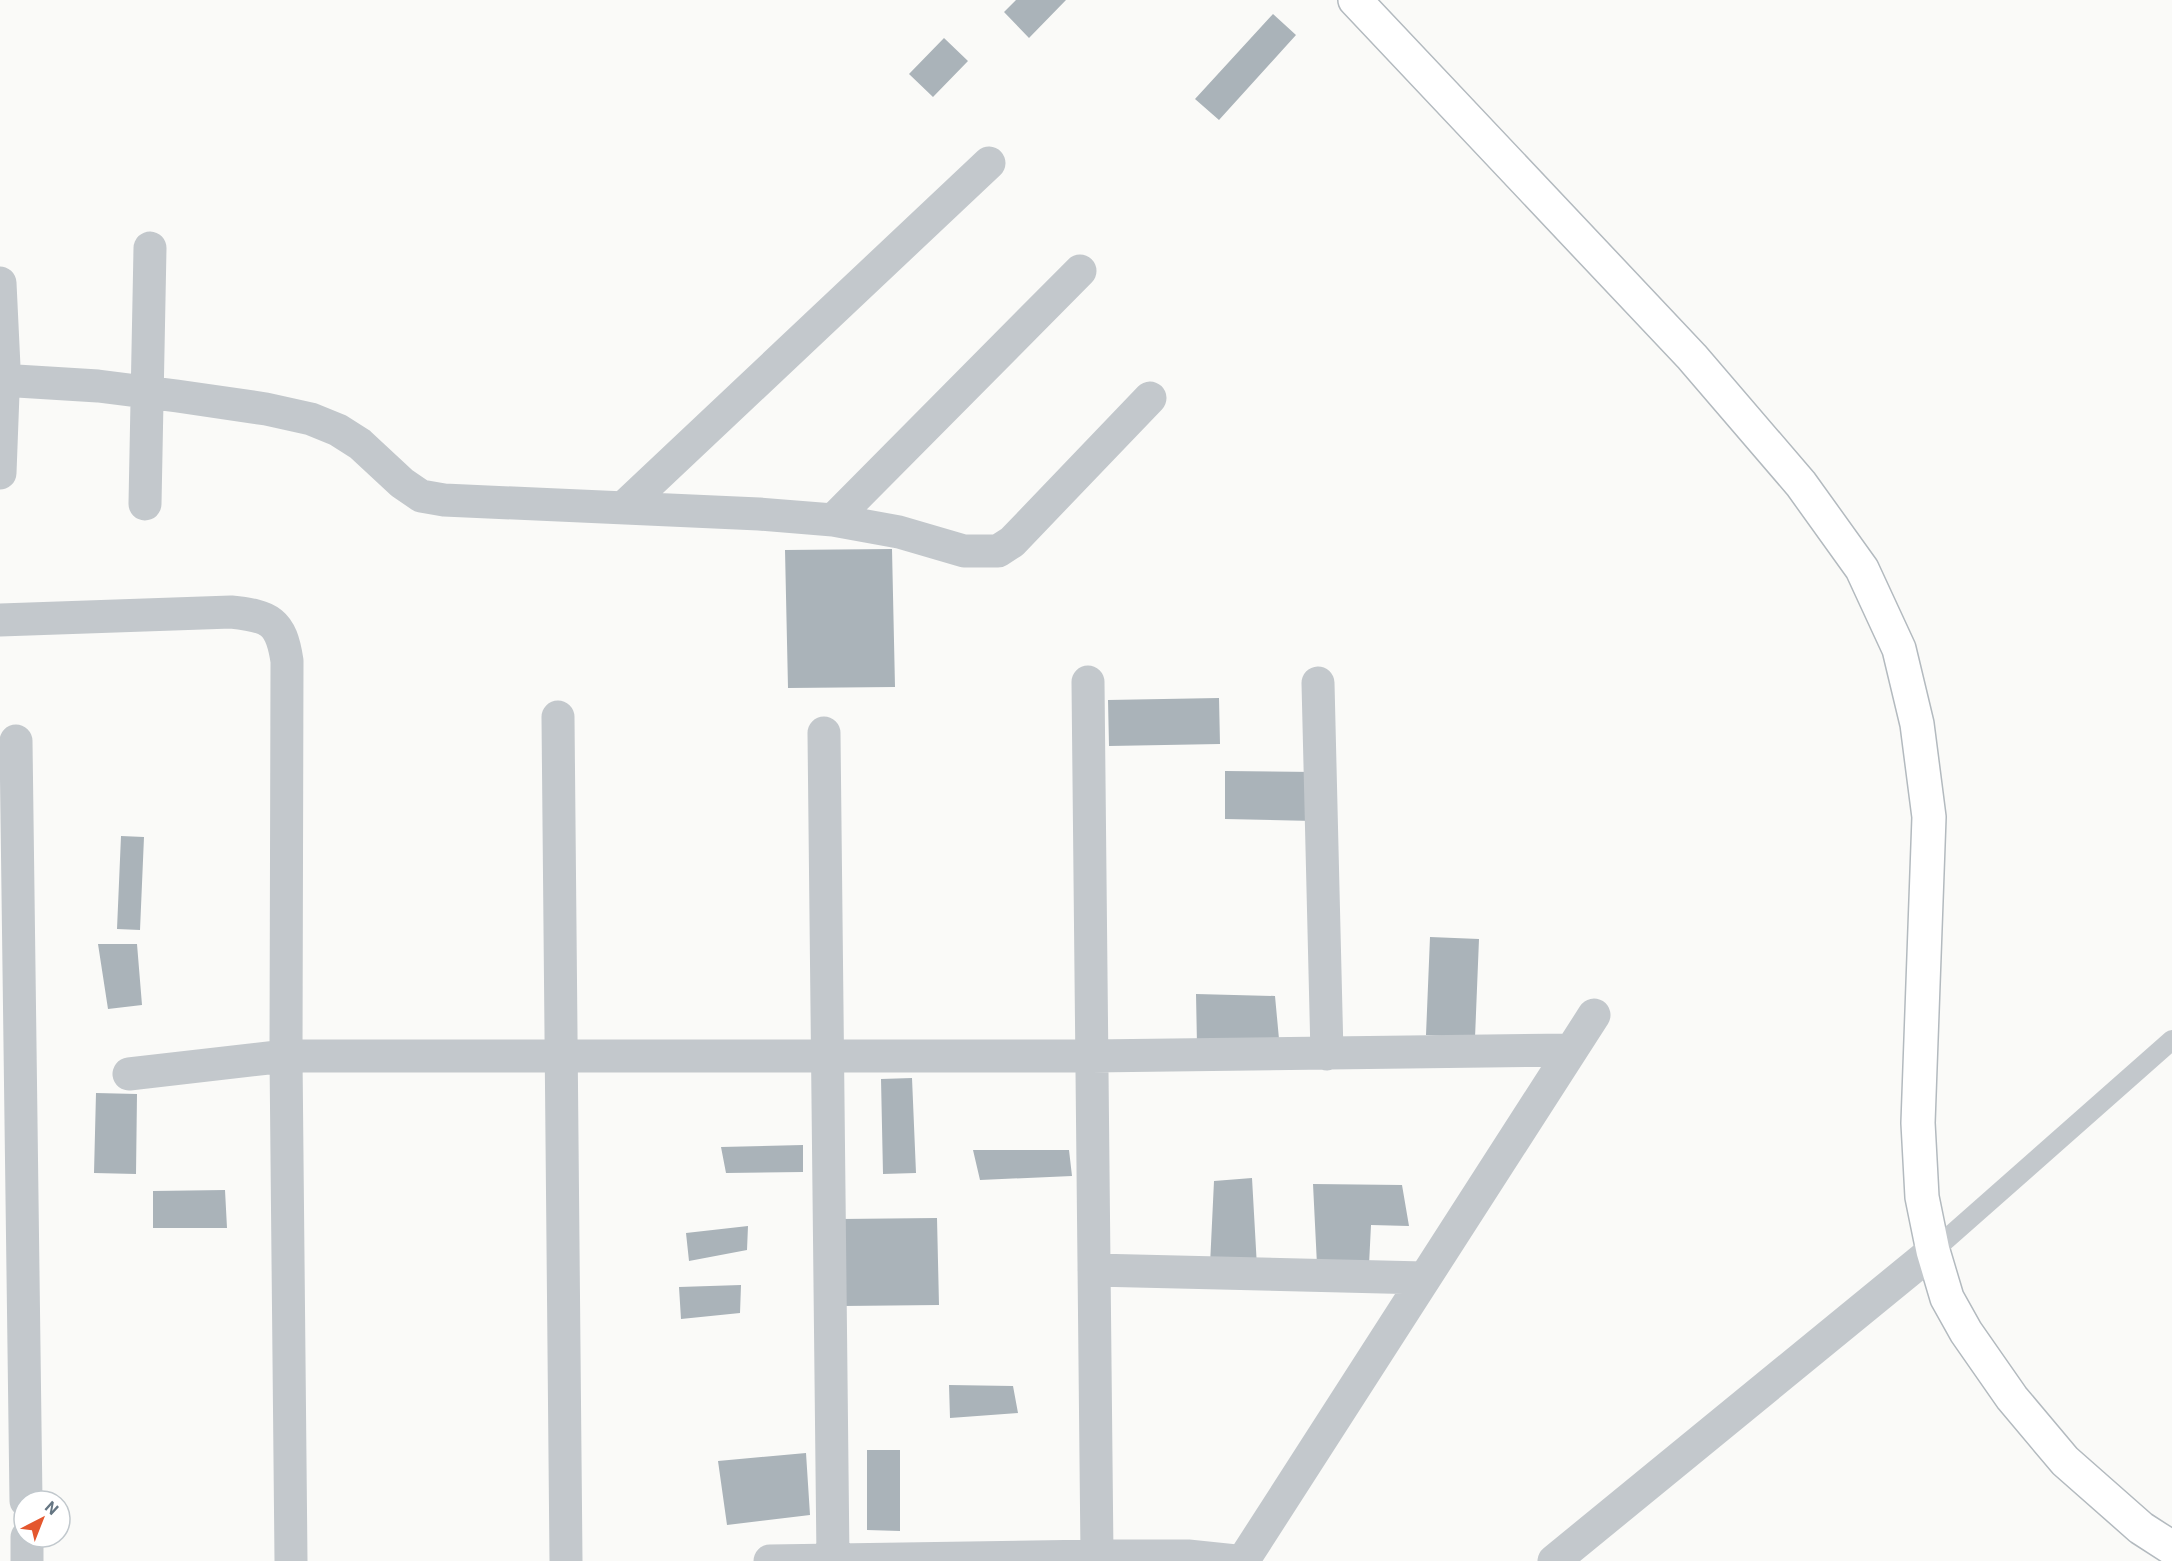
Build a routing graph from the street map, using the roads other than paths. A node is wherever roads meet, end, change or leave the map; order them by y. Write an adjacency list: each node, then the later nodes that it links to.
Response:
1 (1355, 0): 28 (street)
2 (989, 163): 11 (street)
3 (150, 248): 7 (street)
4 (1080, 271): 12 (street)
5 (0, 283): 6 (street)
6 (2, 380): 7 (street); 9 (street)
7 (147, 393): 10 (street); 11 (street)
8 (1150, 398): 12 (street)
9 (0, 473)
10 (145, 504)
11 (623, 508): 12 (street)
12 (833, 520)
13 (0, 620): 23 (street)
14 (1088, 682): 25 (street)
15 (1318, 683): 22 (street)
16 (558, 717): 24 (street)
17 (824, 733): 26 (street)
18 (16, 741): 31 (street)
19 (1594, 1015): 21 (street)
20 (2172, 1040): 28 (lane)
21 (1570, 1050): 22 (street); 30 (street)
22 (1328, 1054): 25 (street)
23 (286, 1056): 24 (street); 27 (street); 35 (street)
24 (560, 1056): 26 (street); 36 (street)
25 (1092, 1056): 26 (street); 29 (street)
26 (827, 1057): 34 (street)
27 (129, 1074)
28 (1933, 1251): 32 (street); 40 (street)
29 (1095, 1270): 30 (street); 33 (street)
30 (1424, 1278): 39 (street)
31 (26, 1489)
32 (2172, 1548)
33 (1097, 1556): 34 (street); 38 (street)
34 (833, 1560): 37 (street)
35 (291, 1561)
36 (566, 1561)
37 (771, 1561)
38 (1236, 1561)
39 (1243, 1561)
40 (1554, 1561)

